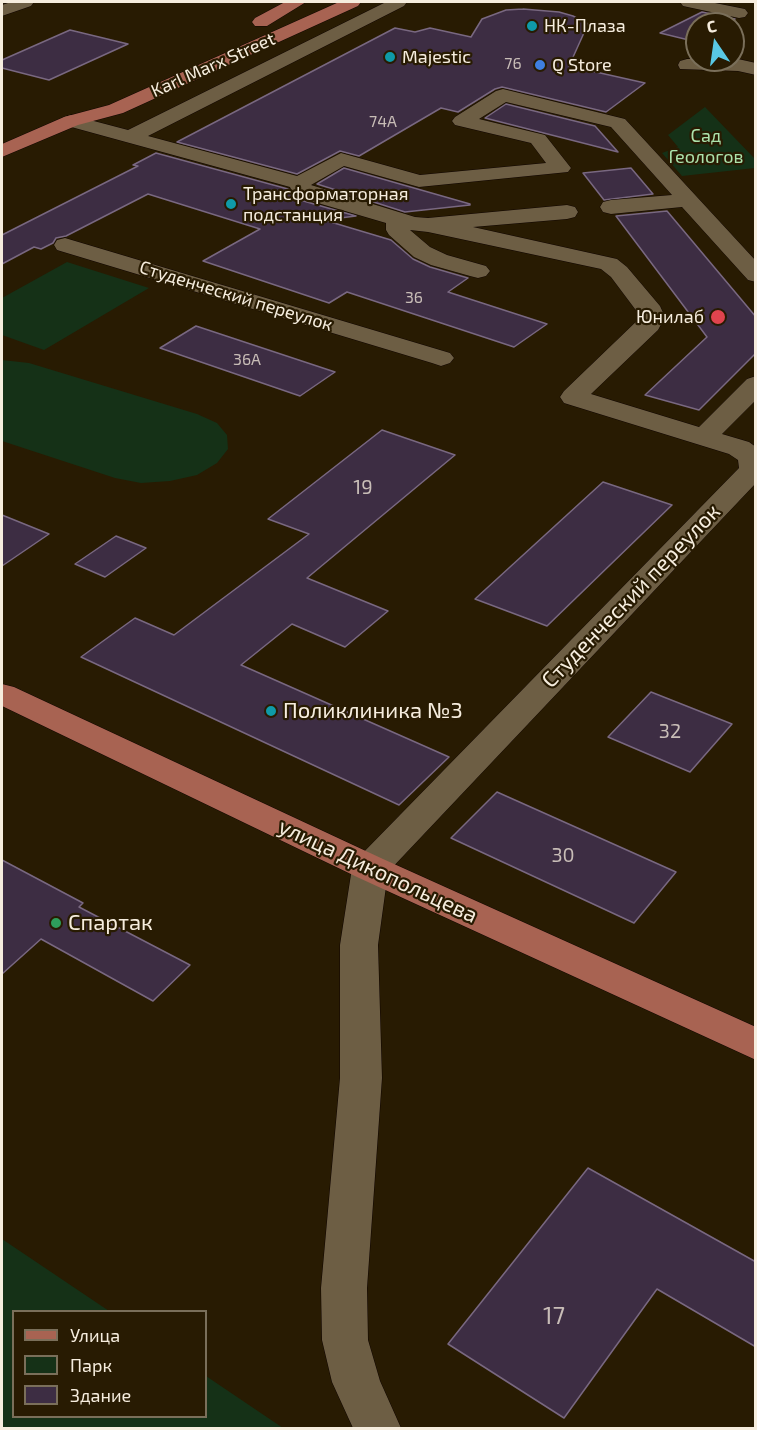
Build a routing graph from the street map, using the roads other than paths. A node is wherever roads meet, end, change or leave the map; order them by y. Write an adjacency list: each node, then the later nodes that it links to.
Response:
1 (25, 2): 8 (street)
2 (297, 2): 10 (main road)
3 (307, 2): 10 (main road, Karl Marx Street)
4 (352, 2): 15 (main road, Karl Marx Street)
5 (398, 2): 16 (street)
6 (689, 2): 9 (street)
7 (756, 3): 9 (street)
8 (2, 12)
9 (747, 15)
10 (261, 22): 11 (main road, Karl Marx Street)
11 (241, 31)
12 (756, 54): 13 (street)
13 (747, 67)
14 (161, 69): 15 (main road, Karl Marx Street)
15 (71, 121): 16 (street); 17 (main road, Karl Marx Street)
16 (132, 136): 18 (street)
17 (2, 152)
18 (300, 183): 19 (street); 22 (street)
19 (687, 200): 20 (street); 26 (street)
20 (611, 207)
21 (567, 212): 23 (street)
22 (401, 220): 23 (street); 25 (street)
23 (429, 225): 29 (street, Студенческий переулок)
24 (65, 245): 27 (street, Студенческий переулок)
25 (478, 271)
26 (756, 275)
27 (441, 358)
28 (756, 384): 29 (street)
29 (705, 437): 31 (street, Студенческий переулок)
30 (2, 694): 31 (main road, улица Дикопольцева)
31 (370, 868): 32 (main road, улица Дикопольцева); 33 (street)
32 (756, 1045)
33 (377, 1428)

